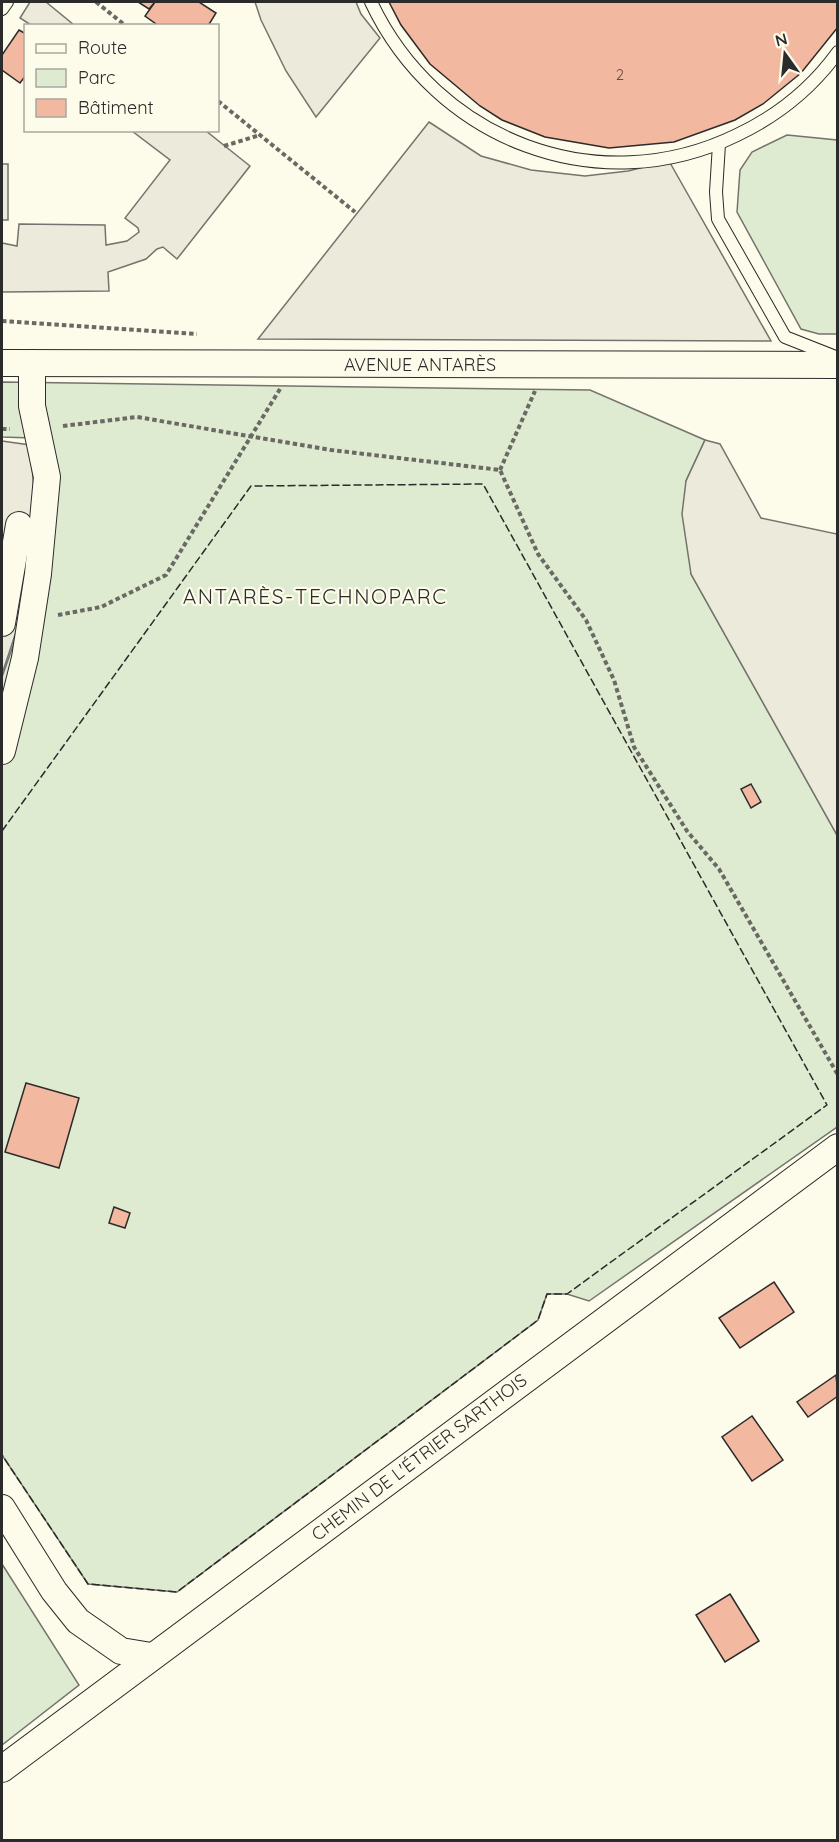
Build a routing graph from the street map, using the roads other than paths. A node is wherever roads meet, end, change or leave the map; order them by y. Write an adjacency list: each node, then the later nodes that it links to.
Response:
1 (8, 2): 3 (lane)
2 (371, 2): 5 (lane)
3 (2, 9)
4 (837, 52): 5 (lane)
5 (719, 144): 6 (lane)
6 (837, 358)
7 (2, 363): 8 (street, AVENUE ANTARÈS)
8 (32, 363): 9 (street, AVENUE ANTARÈS); 12 (street)
9 (837, 365)
10 (20, 525): 11 (street)
11 (2, 623)
12 (2, 751)
13 (837, 1147): 15 (street, CHEMIN DE L'ÉTRIER SARTHOIS)
14 (2, 1508): 15 (street)
15 (151, 1656): 16 (street, CHEMIN DE L'ÉTRIER SARTHOIS)
16 (2, 1769)

